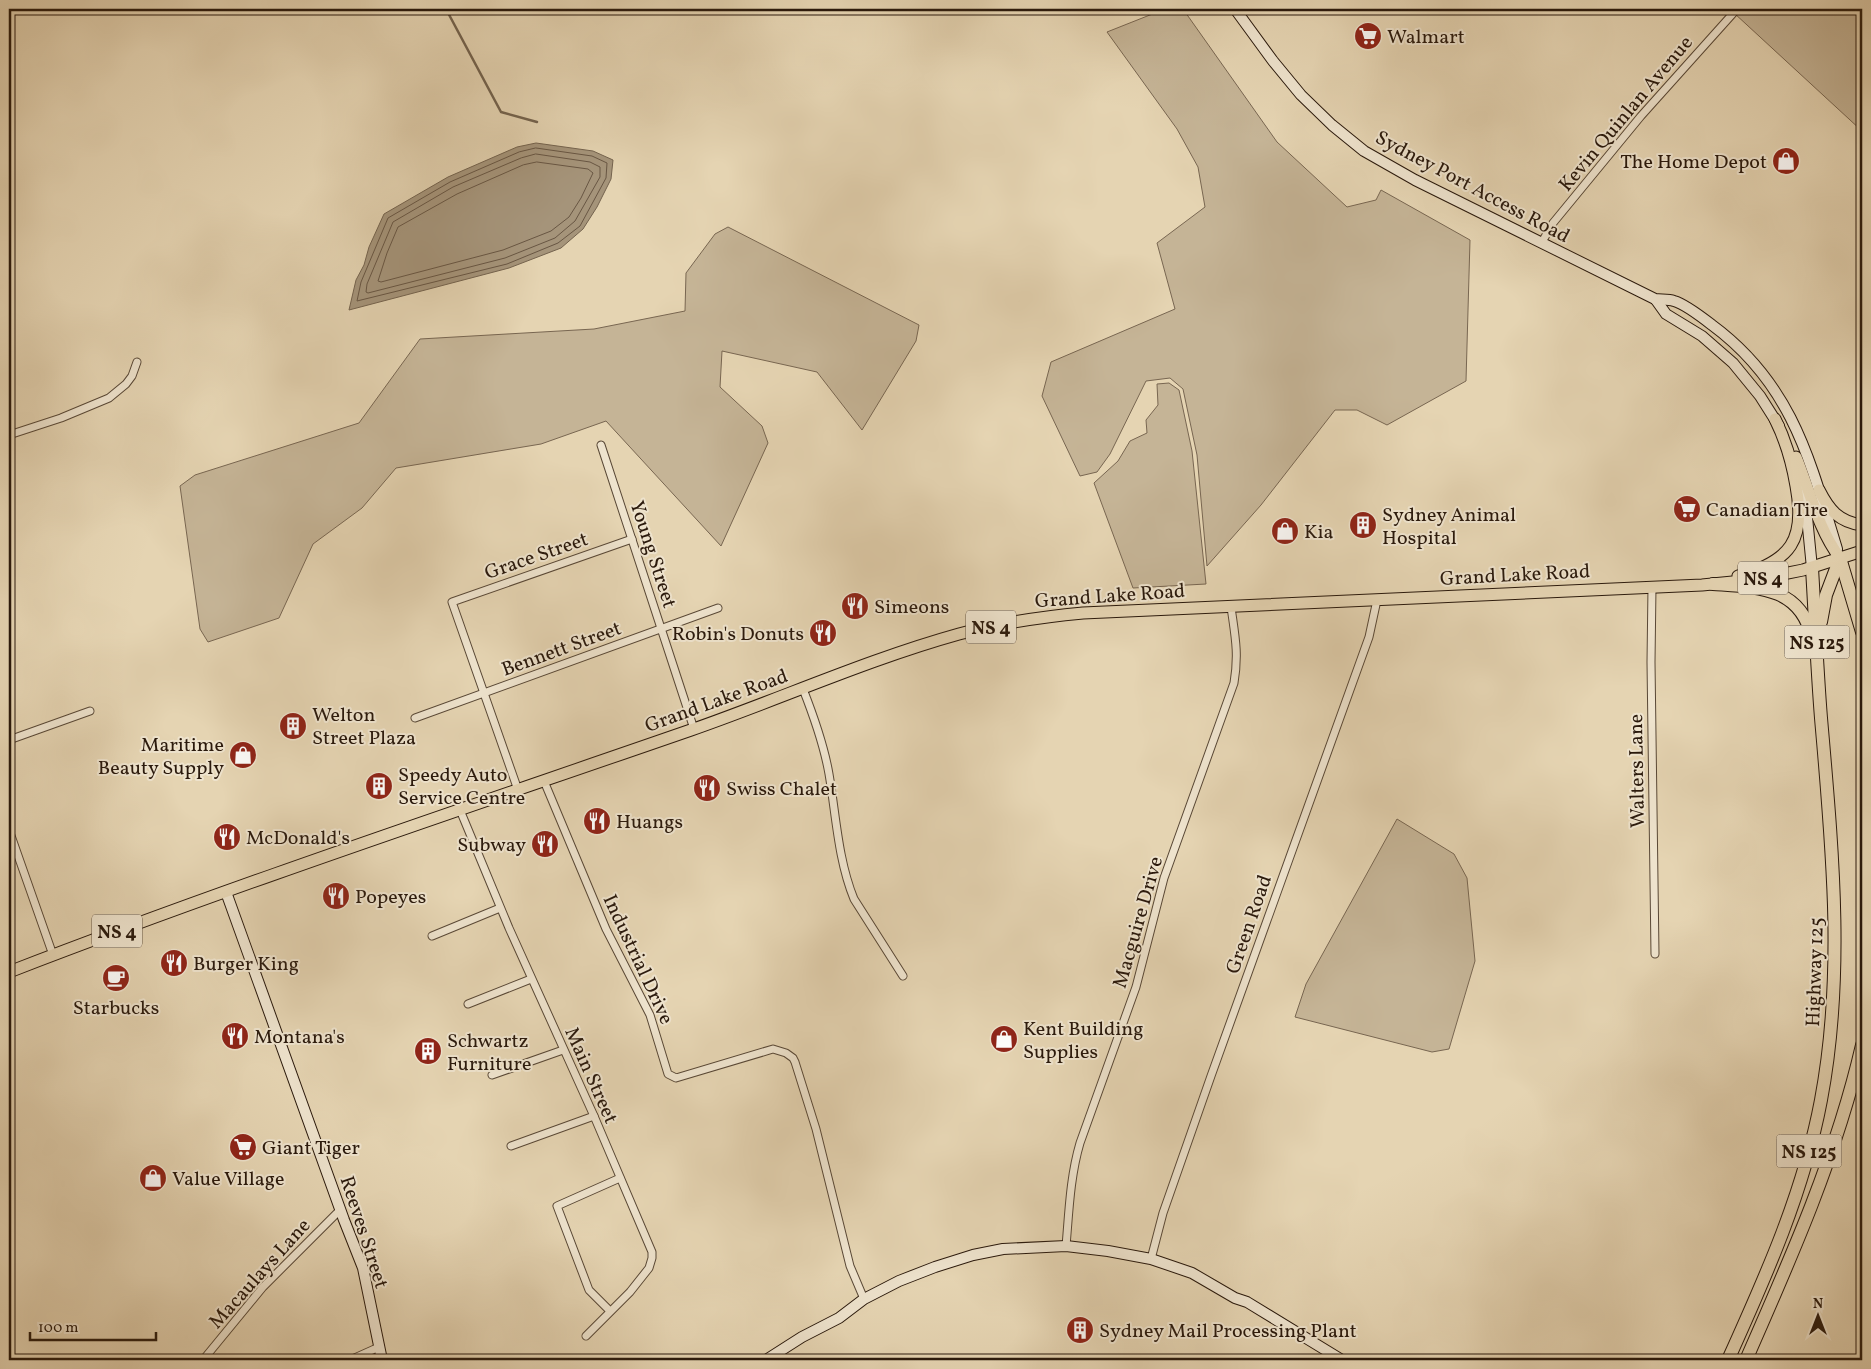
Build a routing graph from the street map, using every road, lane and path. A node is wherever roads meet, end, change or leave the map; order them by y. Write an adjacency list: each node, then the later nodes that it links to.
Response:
1 (1236, 9): 3 (main road, Sydney Port Access Road)
2 (1737, 9): 3 (street, Kevin Quinlan Avenue)
3 (1542, 242): 4 (main road, Sydney Port Access Road)
4 (1656, 300): 6 (main road, Sydney Port Access Road); 9 (main road, Sydney Port Access Road)
5 (137, 362): 7 (street)
6 (1775, 419): 13 (main road); 14 (main road, Sydney Port Access Road); 15 (main road)
7 (9, 435)
8 (601, 445): 11 (street, Young Street)
9 (1819, 490): 10 (main road); 13 (main road, Sydney Port Access Road)
10 (1862, 526)
11 (632, 539): 20 (street, Young Street); 24 (street, Grace Street)
12 (1862, 551): 13 (main road, Grand Lake Road / NS 4)
13 (1840, 558): 14 (main road, Grand Lake Road / NS 4); 21 (highway, NS 125); 22 (highway)
14 (1812, 568): 15 (main road, Grand Lake Road / NS 4); 22 (highway, Highway 125 / NS 125)
15 (1713, 584): 16 (main road, Grand Lake Road / NS 4); 26 (highway)
16 (1652, 586): 17 (main road, Grand Lake Road / NS 4); 37 (street, Walters Lane)
17 (1378, 600): 18 (main road, Grand Lake Road / NS 4); 51 (street, Green Road)
18 (1231, 607): 23 (main road, Grand Lake Road / NS 4); 50 (street, Macguire Drive)
19 (718, 608): 20 (street, Bennett Street)
20 (662, 629): 24 (street, Bennett Street); 28 (street, Young Street)
21 (1862, 632)
22 (1818, 662): 26 (highway, Highway 125 / NS 125)
23 (803, 689): 28 (main road, Grand Lake Road / NS 4); 40 (street)
24 (484, 693): 27 (street, Bennett Street); 31 (street)
25 (90, 711): 29 (street)
26 (1821, 717): 61 (highway, Highway 125 / NS 125)
27 (415, 718)
28 (694, 729): 30 (main road, Grand Lake Road / NS 4)
29 (9, 740)
30 (544, 780): 31 (main road, Grand Lake Road / NS 4); 52 (street, Industrial Drive)
31 (518, 790): 32 (main road, Grand Lake Road / NS 4)
32 (460, 810): 34 (main road, Grand Lake Road / NS 4); 35 (street, Main Street)
33 (9, 830): 38 (street)
34 (226, 892): 38 (main road, NS 4); 49 (main road, Reeves Street)
35 (500, 908): 36 (street); 41 (street, Main Street)
36 (432, 936)
37 (1655, 954)
38 (53, 955): 39 (main road, NS 4)
39 (9, 972)
40 (903, 976)
41 (531, 979): 42 (street); 44 (street, Main Street)
42 (468, 1004)
43 (1862, 1045): 62 (highway, NS 125)
44 (563, 1050): 45 (street); 46 (street, Main Street)
45 (492, 1075)
46 (594, 1116): 47 (street); 48 (street, Main Street)
47 (511, 1146)
48 (620, 1178): 53 (street, Main Street); 53 (street)
49 (340, 1210): 55 (main road, Reeves Street); 56 (street, Macaulays Lane)
50 (1066, 1246): 51 (main road); 52 (main road)
51 (1151, 1259): 60 (main road)
52 (864, 1299): 59 (main road)
53 (610, 1311): 54 (street, Main Street)
54 (586, 1336)
55 (380, 1347): 57 (street); 58 (main road, Reeves Street)
56 (203, 1360)
57 (350, 1360)
58 (382, 1360)
59 (766, 1360)
60 (1342, 1360)
61 (1728, 1360)
62 (1746, 1360)

